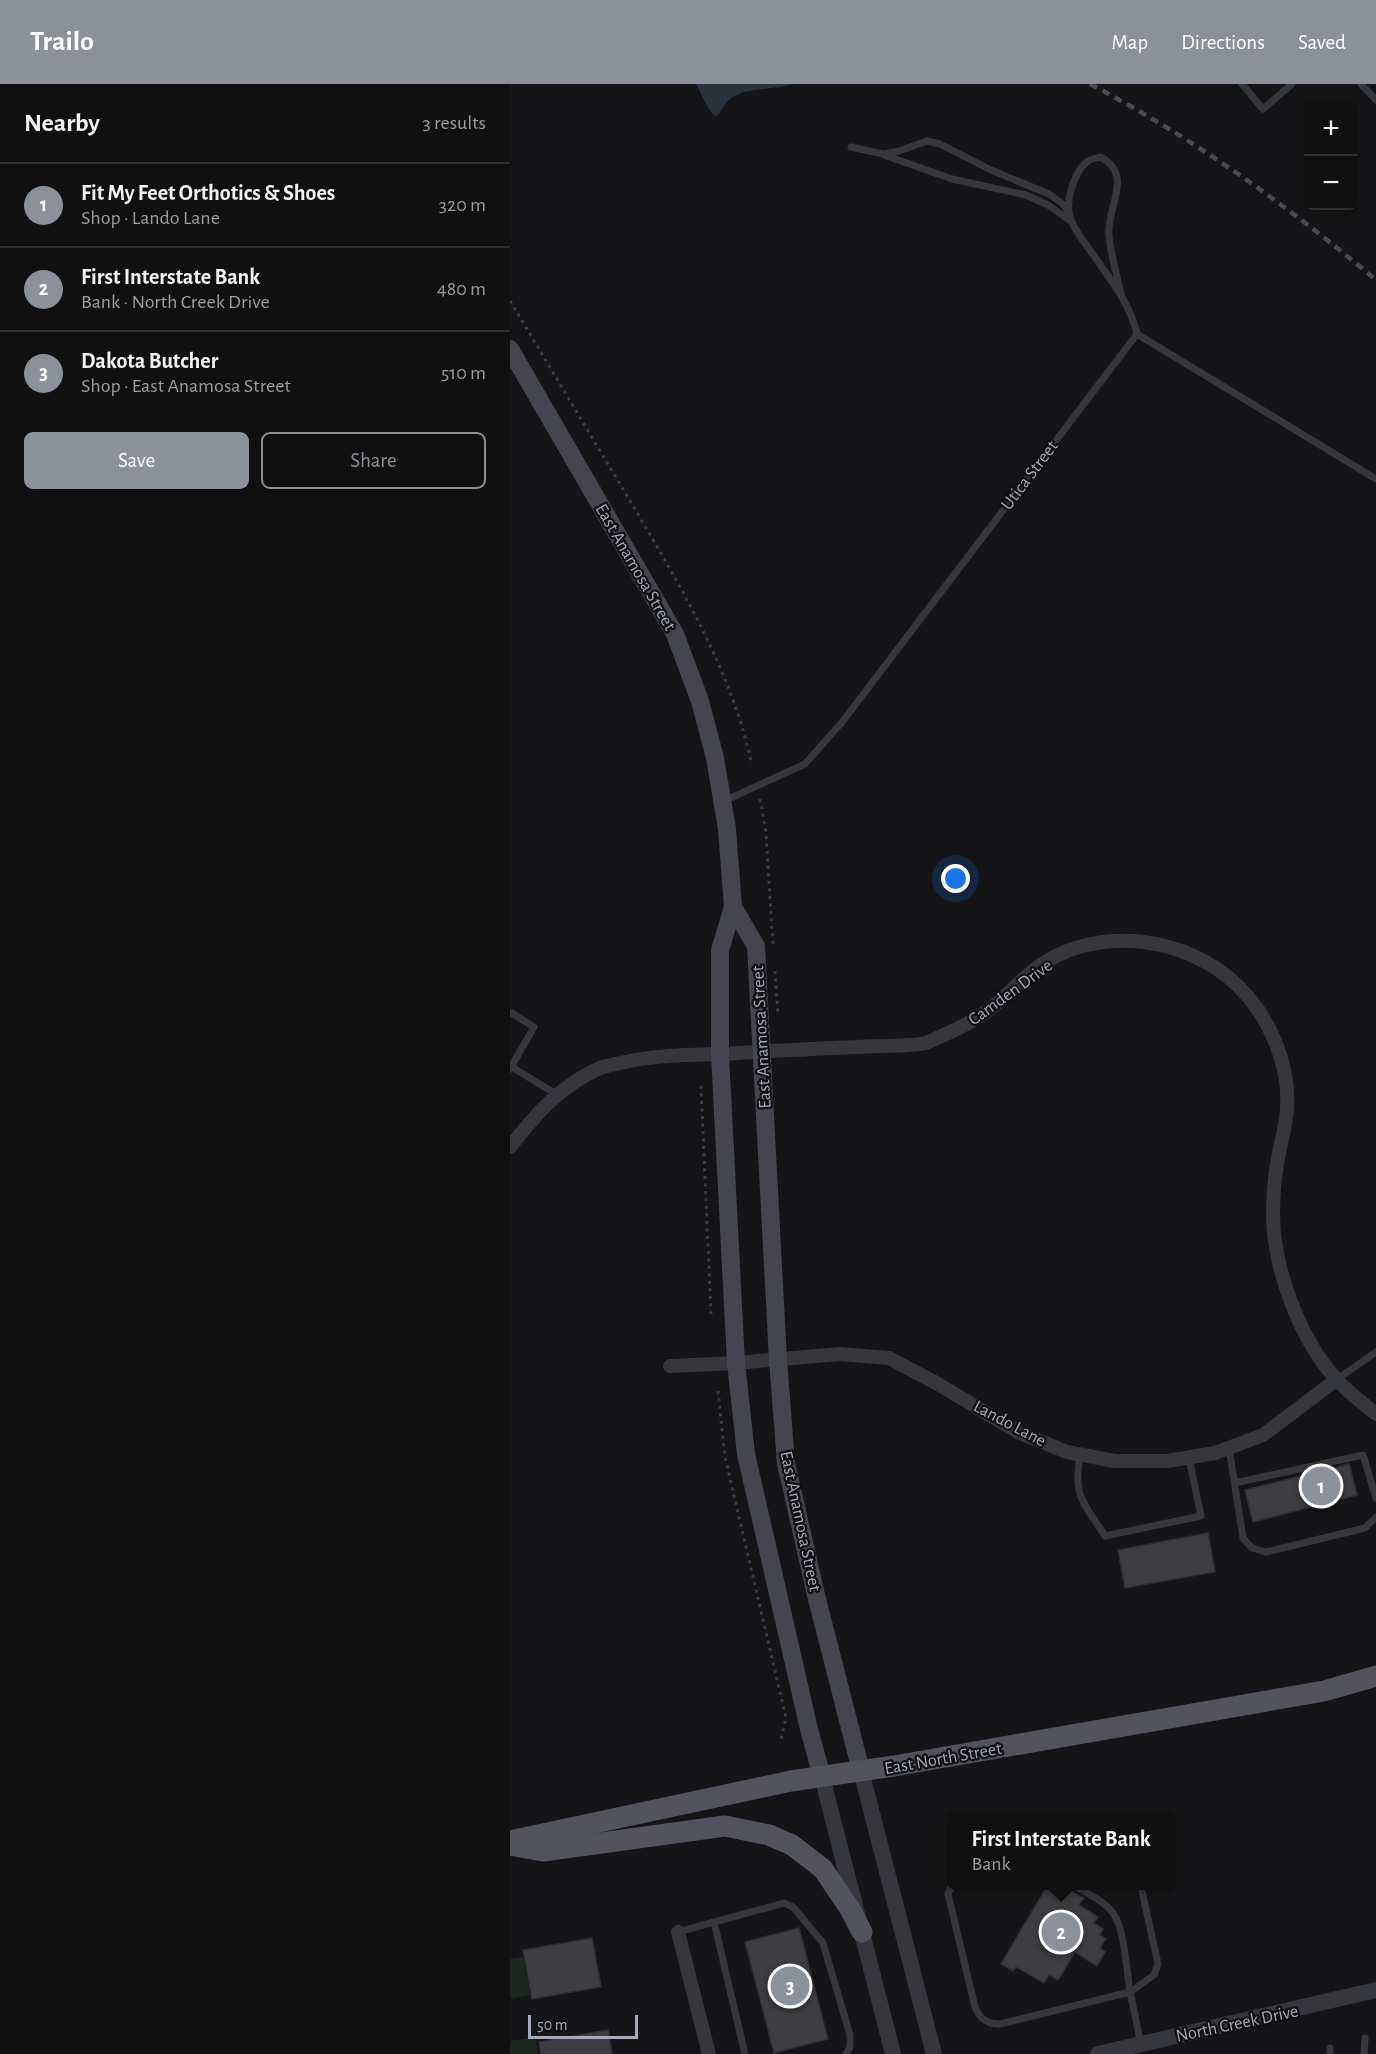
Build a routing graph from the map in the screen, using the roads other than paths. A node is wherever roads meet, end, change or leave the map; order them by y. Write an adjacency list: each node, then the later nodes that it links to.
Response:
1 (1242, 84): 2 (lane)
2 (1292, 84)
3 (1361, 84): 4 (lane)
4 (1376, 99)
5 (851, 147): 6 (lane)
6 (883, 154): 7 (lane); 8 (lane)
7 (1069, 213): 8 (lane); 9 (lane)
8 (1074, 224): 9 (lane)
9 (1121, 294): 10 (lane)
10 (1137, 334): 12 (lane); 13 (lane, Utica Street)
11 (510, 349): 13 (main road, East Anamosa Street)
12 (1376, 479)
13 (722, 802): 14 (main road, East Anamosa Street)
14 (733, 907): 16 (main road, East Anamosa Street); 17 (main road, East Anamosa Street)
15 (510, 1012): 18 (lane)
16 (763, 1051): 17 (street, Camden Drive); 22 (main road, East Anamosa Street); 25 (street, Camden Drive)
17 (720, 1054): 19 (street, Camden Drive); 23 (main road, East Anamosa Street)
18 (510, 1067): 19 (lane)
19 (556, 1094): 20 (street, Camden Drive)
20 (510, 1147)
21 (1374, 1356): 25 (lane)
22 (778, 1360): 23 (street, Lando Lane); 28 (street, Lando Lane); 34 (main road, East Anamosa Street)
23 (736, 1363): 24 (street, Lando Lane); 35 (main road, East Anamosa Street)
24 (670, 1366)
25 (1336, 1380): 26 (street, Camden Drive); 27 (street, Lando Lane)
26 (1376, 1414)
27 (1229, 1448): 29 (street, Lando Lane); 30 (lane)
28 (1080, 1454): 29 (street, Lando Lane); 29 (lane)
29 (1188, 1458)
30 (1235, 1482): 31 (lane); 32 (lane)
31 (1376, 1498)
32 (1376, 1517)
33 (1376, 1676): 34 (main road, East North Street)
34 (861, 1771): 35 (main road, East North Street); 51 (street, East Anamosa Street)
35 (822, 1777): 36 (main road, East North Street); 42 (street, East Anamosa Street)
36 (510, 1843): 42 (main road)
37 (949, 1890): 44 (lane)
38 (1081, 1890): 44 (lane)
39 (1142, 1890): 44 (lane)
40 (714, 1922): 41 (lane); 48 (lane); 49 (lane)
41 (678, 1932): 47 (street)
42 (862, 1932): 50 (street, East Anamosa Street)
43 (1376, 1990): 46 (street, North Creek Drive)
44 (1130, 1992): 46 (lane)
45 (1365, 2038): 53 (lane)
46 (1141, 2044): 52 (street, North Creek Drive)
47 (709, 2054)
48 (745, 2054)
49 (846, 2054)
50 (893, 2054)
51 (934, 2054)
52 (1098, 2054)
53 (1364, 2054)

